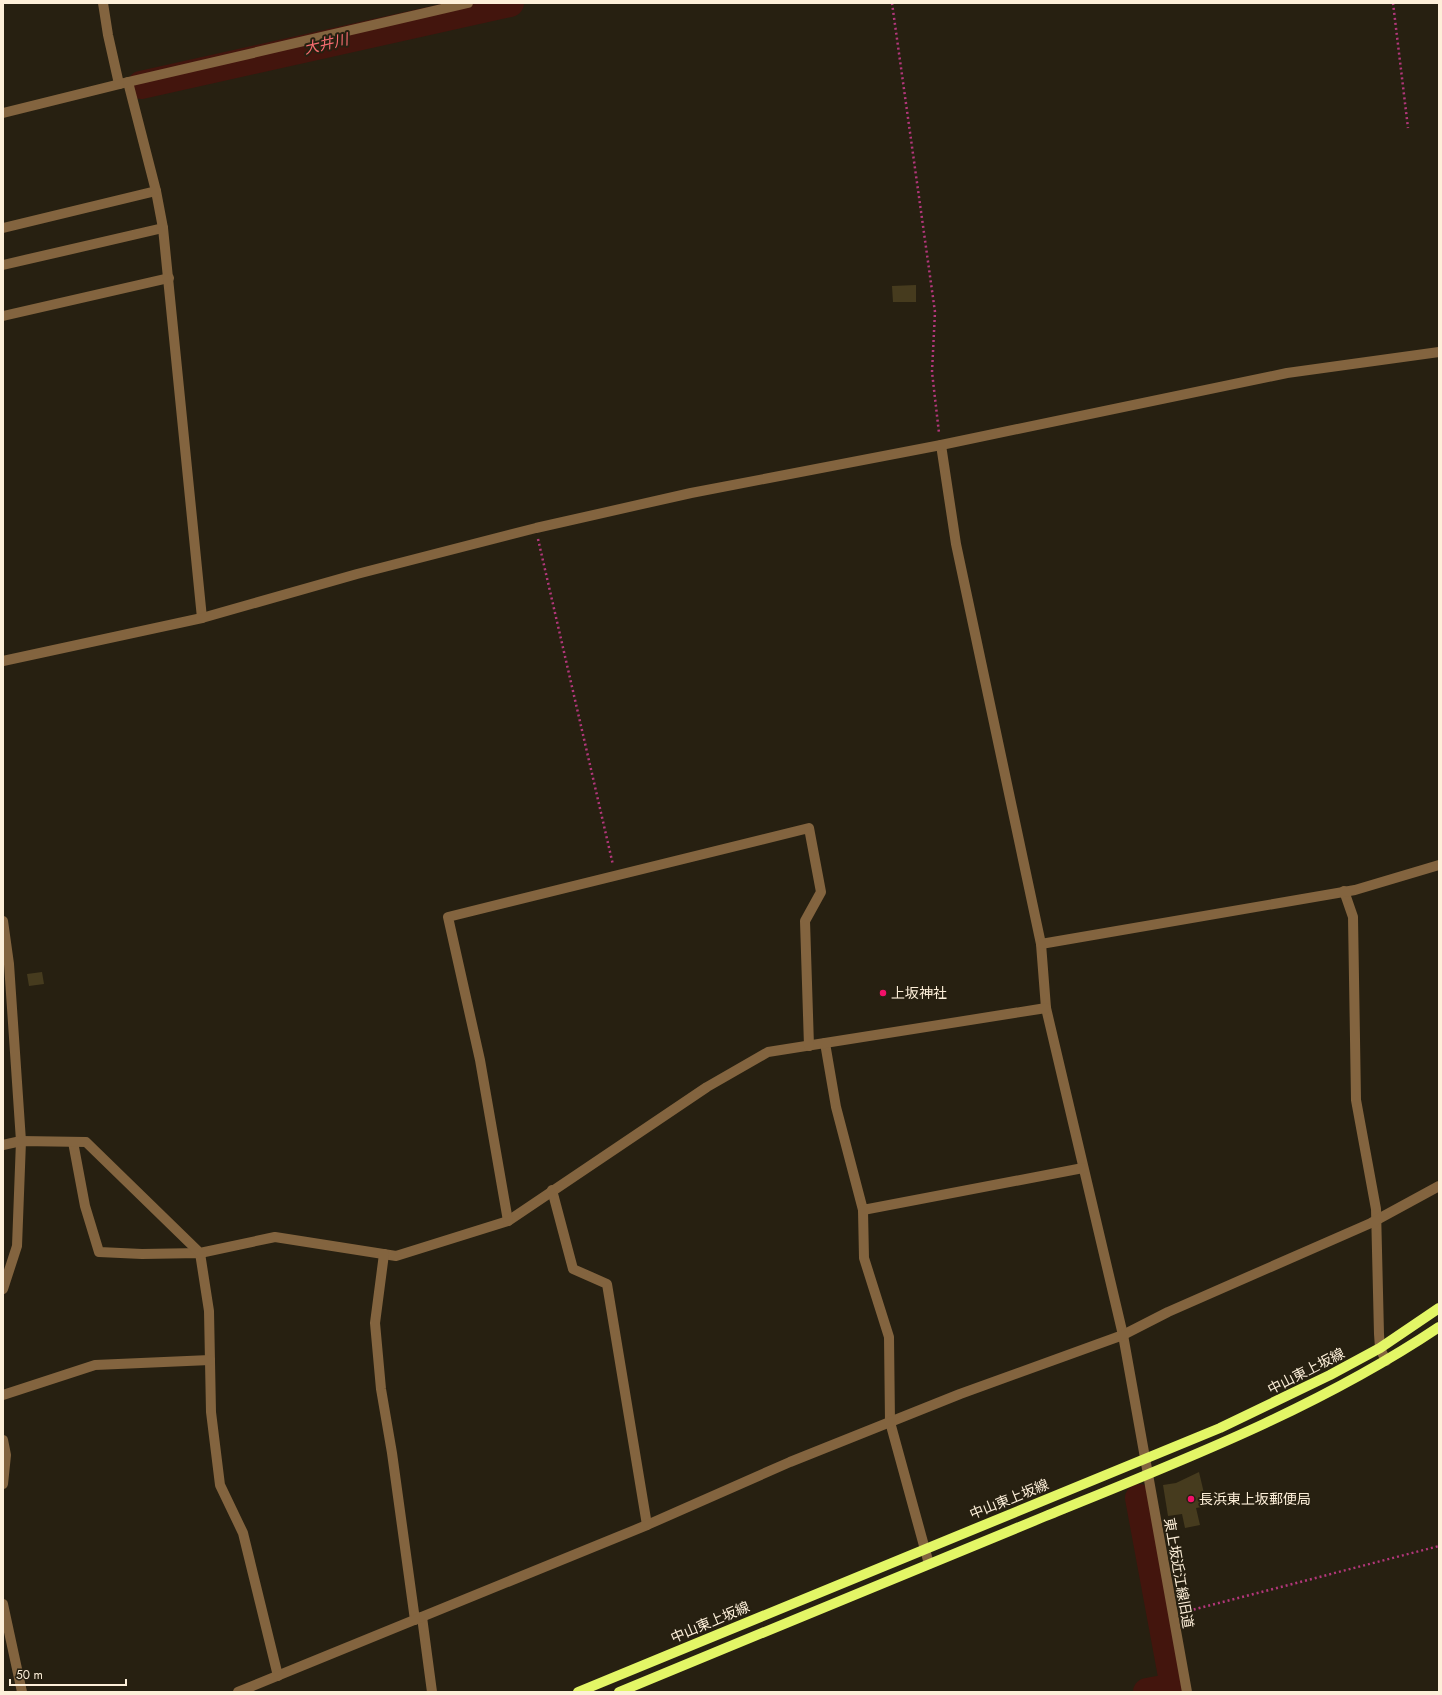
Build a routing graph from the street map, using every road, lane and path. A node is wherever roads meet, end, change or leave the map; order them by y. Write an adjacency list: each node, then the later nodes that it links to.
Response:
1 (103, 3): 5 (street)
2 (468, 3): 5 (street)
3 (892, 3): 15 (path)
4 (1393, 3): 7 (path)
5 (123, 83): 6 (street); 8 (street)
6 (3, 112)
7 (1408, 128)
8 (156, 191): 9 (street); 10 (street)
9 (3, 228)
10 (164, 228): 11 (street); 12 (street)
11 (3, 265)
12 (169, 278): 13 (street); 17 (street)
13 (3, 316)
14 (1439, 352): 15 (street)
15 (941, 445): 16 (street); 23 (street, 東上坂近江線旧道)
16 (536, 528): 17 (street); 20 (path)
17 (202, 618): 18 (street)
18 (3, 661)
19 (1439, 865): 21 (street)
20 (616, 876): 26 (street); 34 (street)
21 (1344, 891): 23 (street); 35 (street)
22 (3, 921): 27 (street)
23 (1041, 944): 24 (street, 東上坂近江線旧道)
24 (1046, 1008): 25 (street); 30 (street, 東上坂近江線旧道)
25 (825, 1043): 26 (street); 33 (street)
26 (809, 1046): 32 (street)
27 (21, 1141): 28 (street); 29 (street); 38 (street)
28 (73, 1142): 36 (street); 36 (street)
29 (3, 1145)
30 (1084, 1168): 33 (street); 41 (street, 東上坂近江線旧道)
31 (1439, 1186): 35 (street)
32 (552, 1190): 34 (street); 51 (street)
33 (863, 1210): 46 (street)
34 (508, 1220): 37 (street)
35 (1376, 1220): 41 (street); 42 (street)
36 (200, 1253): 37 (street); 43 (street)
37 (384, 1254): 57 (street)
38 (3, 1289)
39 (1439, 1308): 42 (main road, 中山東上坂線)
40 (1439, 1327): 44 (main road, 中山東上坂線)
41 (1123, 1335): 46 (street); 48 (street, 東上坂近江線旧道)
42 (1380, 1348): 44 (street); 48 (main road, 中山東上坂線)
43 (210, 1360): 45 (street); 58 (street)
44 (1386, 1361): 49 (main road, 中山東上坂線)
45 (3, 1395)
46 (890, 1422): 51 (street); 53 (street)
47 (3, 1440): 50 (street)
48 (1145, 1459): 49 (street, 東上坂近江線旧道); 53 (main road, 中山東上坂線)
49 (1148, 1475): 54 (main road, 中山東上坂線); 56 (street, 東上坂近江線旧道)
50 (3, 1484)
51 (647, 1525): 57 (street)
52 (1439, 1546): 56 (path)
53 (925, 1548): 54 (street); 62 (main road, 中山東上坂線)
54 (929, 1564): 63 (main road, 中山東上坂線)
55 (3, 1604): 60 (street)
56 (1173, 1616): 64 (street, 東上坂近江線旧道)
57 (419, 1618): 58 (street); 61 (street)
58 (278, 1676): 59 (street)
59 (244, 1691)
60 (22, 1692)
61 (432, 1692)
62 (578, 1692)
63 (619, 1692)
64 (1186, 1692)

